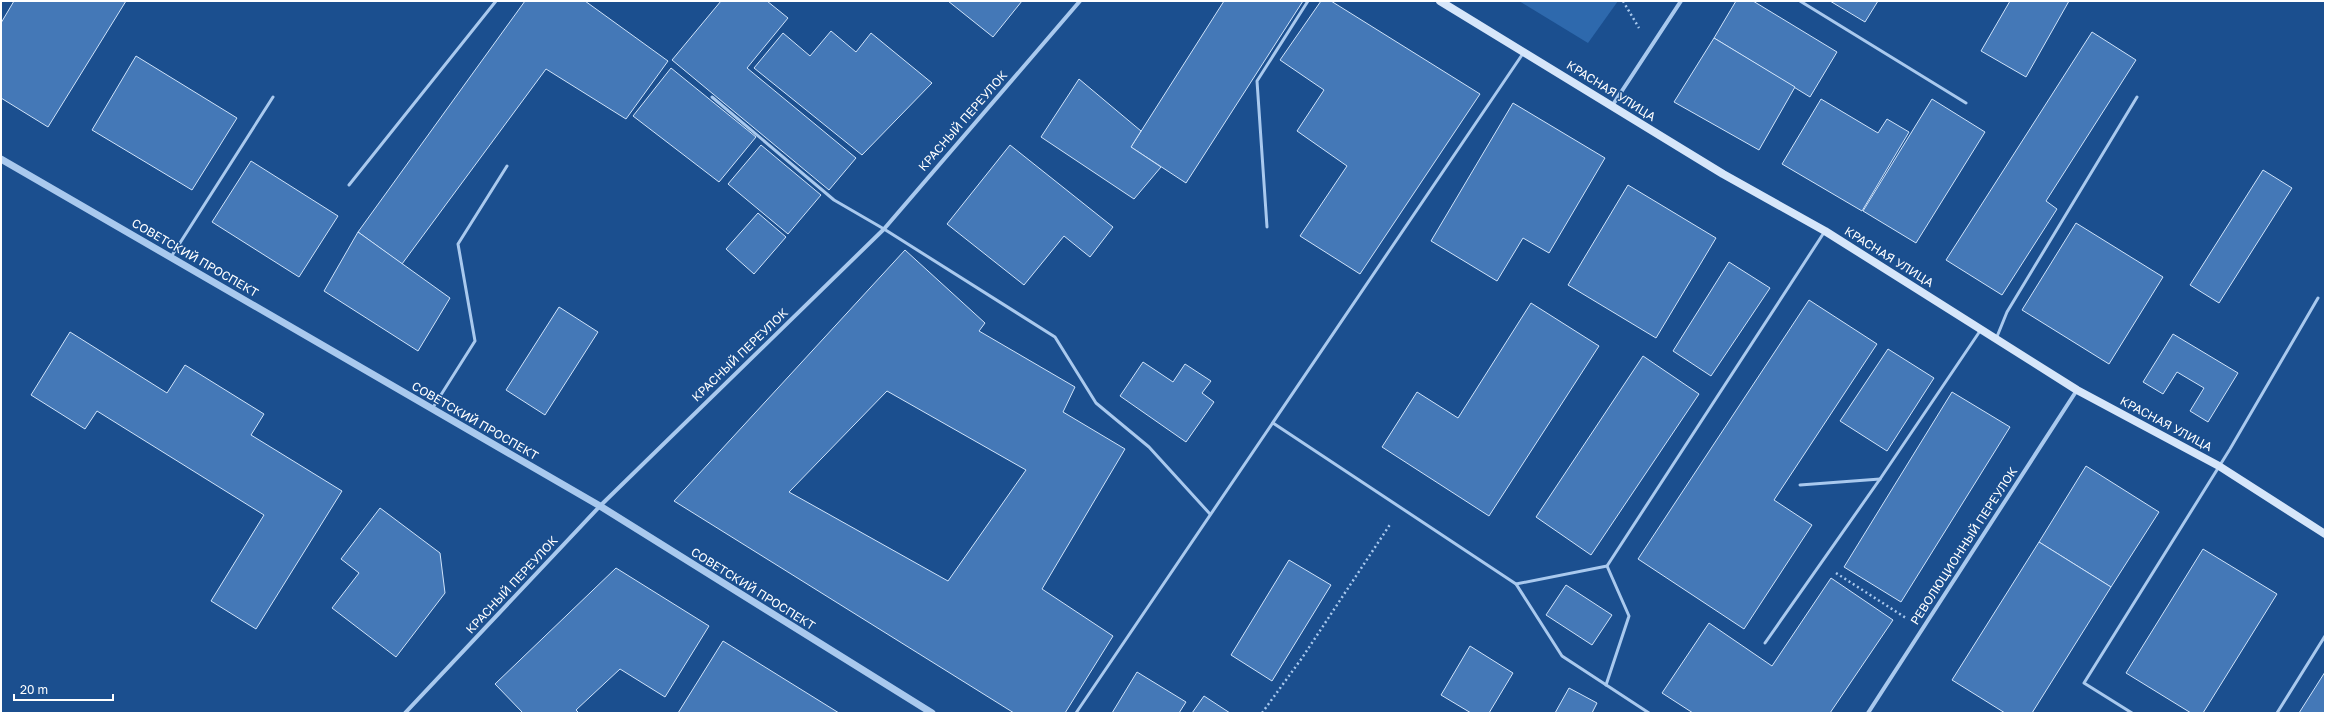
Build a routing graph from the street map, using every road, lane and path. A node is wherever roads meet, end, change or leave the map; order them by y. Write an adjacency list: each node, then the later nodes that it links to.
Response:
1 (496, 1): 17 (lane)
2 (1080, 1): 19 (street, КРАСНЫЙ ПЕРЕУЛОК)
3 (1308, 1): 18 (lane)
4 (1440, 1): 9 (main road, КРАСНАЯ УЛИЦА)
5 (1623, 1): 8 (path)
6 (1681, 1): 8 (street)
7 (1800, 1): 13 (lane)
8 (1650, 48): 14 (street)
9 (1524, 52): 14 (main road, КРАСНАЯ УЛИЦА); 27 (lane)
10 (273, 97): 21 (lane)
11 (712, 97): 19 (lane)
12 (2137, 98): 24 (lane)
13 (1966, 103)
14 (1612, 106): 20 (main road, КРАСНАЯ УЛИЦА)
15 (1, 159): 21 (street, СОВЕТСКИЙ ПРОСПЕКТ)
16 (507, 166): 26 (lane)
17 (349, 186)
18 (1267, 227)
19 (884, 228): 31 (street, КРАСНЫЙ ПЕРЕУЛОК); 33 (lane)
20 (1825, 231): 23 (main road, КРАСНАЯ УЛИЦА); 36 (lane)
21 (171, 257): 26 (street, СОВЕТСКИЙ ПРОСПЕКТ)
22 (2318, 298): 28 (lane)
23 (1981, 329): 24 (main road, КРАСНАЯ УЛИЦА); 29 (lane)
24 (1996, 338): 25 (main road, КРАСНАЯ УЛИЦА)
25 (2077, 390): 28 (main road, КРАСНАЯ УЛИЦА); 38 (street, РЕВОЛЮЦИОННЫЙ ПЕРЕУЛОК)
26 (432, 409): 31 (street, СОВЕТСКИЙ ПРОСПЕКТ)
27 (1273, 423): 32 (lane); 33 (lane)
28 (2219, 466): 34 (main road, КРАСНАЯ УЛИЦА); 48 (lane)
29 (1880, 479): 30 (lane); 35 (lane)
30 (1800, 485)
31 (600, 506): 42 (street, КРАСНЫЙ ПЕРЕУЛОК); 43 (street, СОВЕТСКИЙ ПРОСПЕКТ)
32 (1401, 508): 37 (lane); 45 (path)
33 (1210, 514): 44 (lane)
34 (2325, 534)
35 (1821, 564): 38 (path); 40 (lane)
36 (1607, 566): 37 (lane); 41 (lane)
37 (1516, 584): 41 (lane)
38 (1923, 628): 47 (street, РЕВОЛЮЦИОННЫЙ ПЕРЕУЛОК)
39 (2325, 636): 49 (lane)
40 (1765, 643)
41 (1606, 685): 46 (lane)
42 (404, 713)
43 (932, 713)
44 (1076, 713)
45 (1262, 713)
46 (1649, 713)
47 (1868, 713)
48 (2132, 713)
49 (2277, 713)

